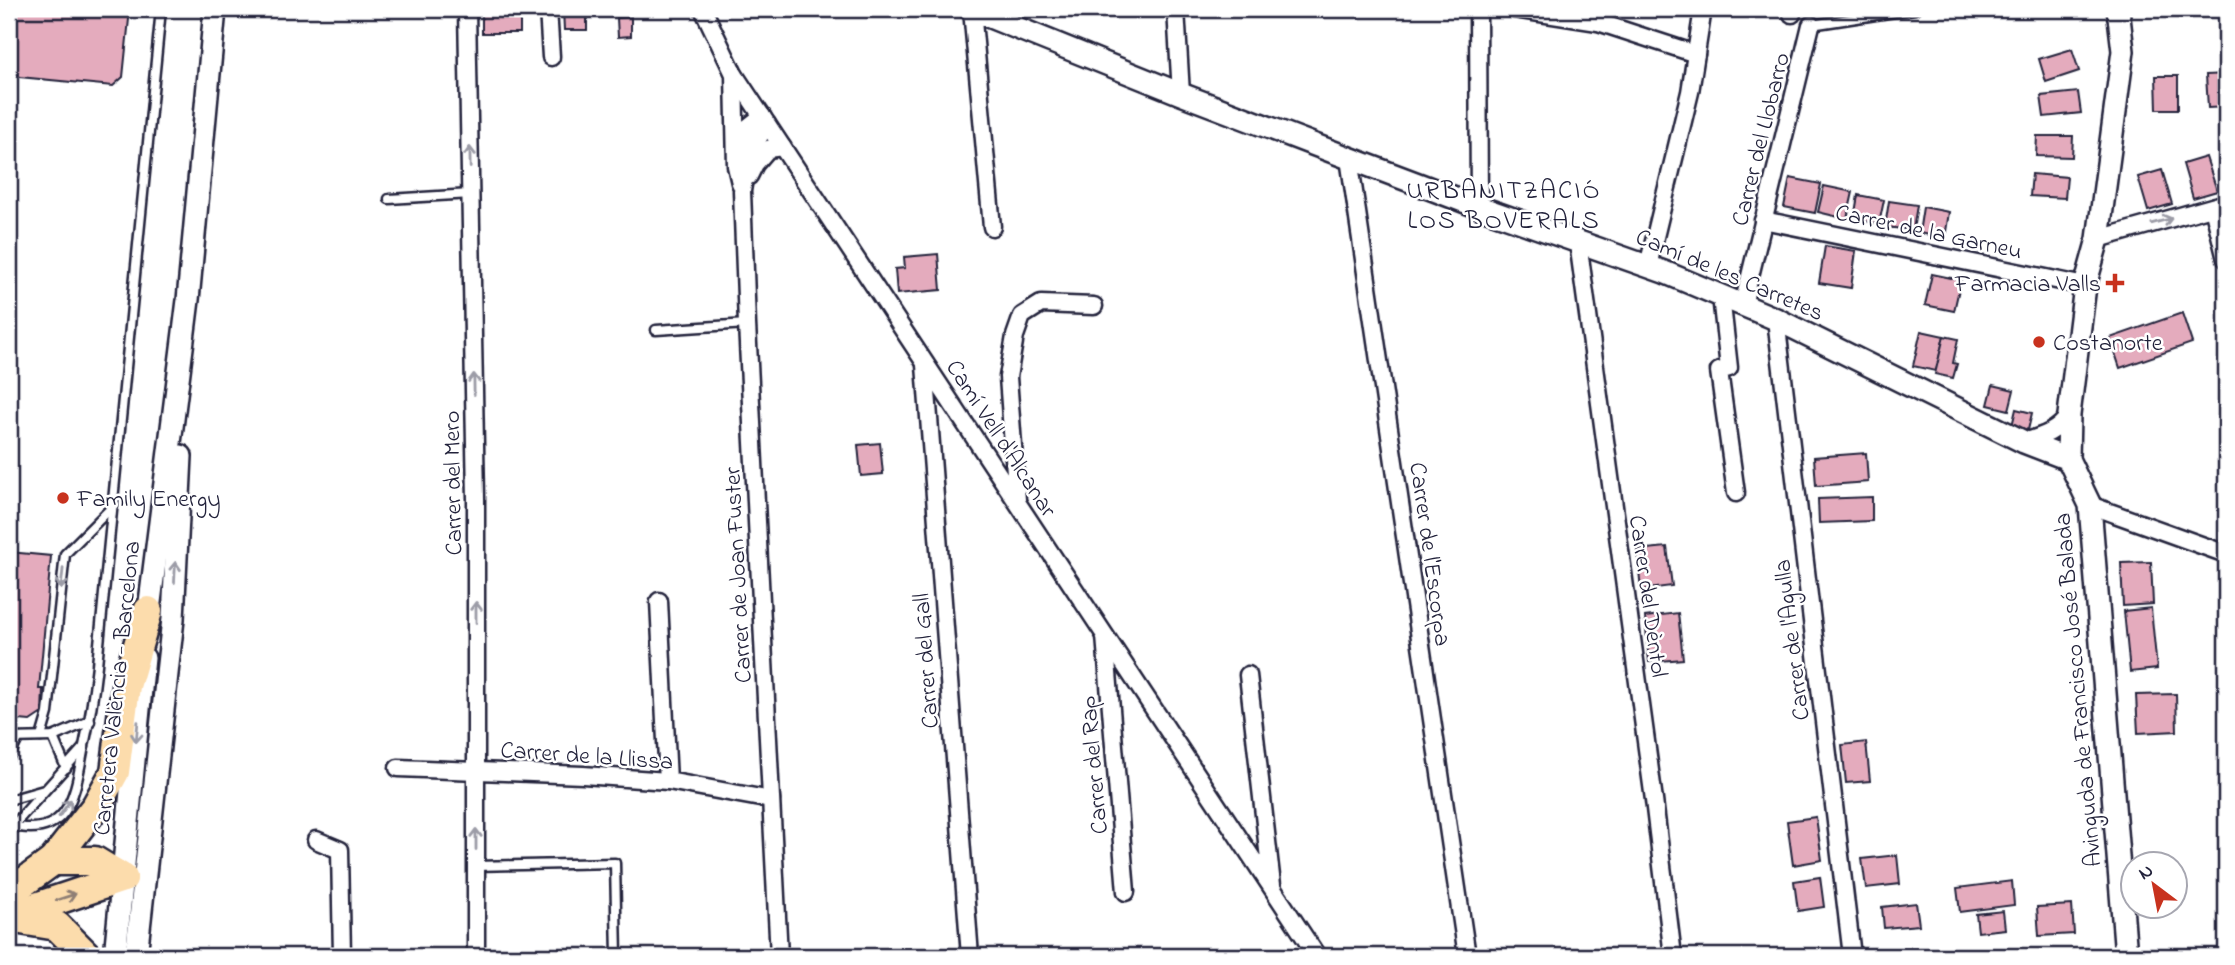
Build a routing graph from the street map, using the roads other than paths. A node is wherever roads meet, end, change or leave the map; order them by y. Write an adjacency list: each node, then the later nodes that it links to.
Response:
1 (161, 9): 47 (lane)
2 (215, 9): 50 (street, Carretera València - Barcelona)
3 (467, 9): 23 (street, Carrer del Mero, one-way to 3)
4 (548, 9): 15 (street)
5 (703, 9): 16 (street, Camí Vell d'Alcanar)
6 (971, 9): 17 (street, Camí de les Carretes); 28 (street)
7 (1176, 9): 17 (street)
8 (1478, 9): 26 (street)
9 (1514, 9): 14 (street)
10 (1703, 9): 14 (street)
11 (1915, 9): 13 (lane)
12 (2118, 9): 29 (street, Avinguda de Francisco José Balada)
13 (1811, 25): 27 (street, Carrer del Llobarro)
14 (1696, 54): 32 (street)
15 (551, 57)
16 (734, 74): 18 (street, Camí Vell d'Alcanar); 20 (street, Carrer de Joan Fuster)
17 (1181, 94): 21 (street, Camí de les Carretes)
18 (764, 120): 19 (street, Camí Vell d'Alcanar); 20 (street); 22 (street, Carrer de Joan Fuster)
19 (782, 147): 22 (street); 40 (street, Camí Vell d'Alcanar)
20 (736, 149): 22 (street, Carrer de Joan Fuster)
21 (1349, 158): 26 (street, Camí de les Carretes); 85 (street, Carrer de l'Escorpa)
22 (742, 191): 38 (street, Carrer de Joan Fuster)
23 (471, 194): 24 (lane); 61 (street, Carrer del Mero, one-way to 23)
24 (389, 199)
25 (2220, 205): 29 (street, one-way to 25); 31 (street)
26 (1479, 207): 30 (street, Camí de les Carretes)
27 (1763, 220): 33 (street, Carrer de la Garneu); 35 (street, Carrer del Llobarro)
28 (992, 227)
29 (2098, 239): 33 (street, Avinguda de Francisco José Balada)
30 (1578, 242): 32 (street, Camí de les Carretes); 86 (street, Carrer del Dèntol)
31 (2226, 259)
32 (1648, 266): 34 (street, Camí de les Carretes)
33 (2085, 286): 41 (street, Avinguda de Francisco José Balada)
34 (1721, 296): 35 (street, Camí de les Carretes); 44 (street)
35 (1743, 305): 37 (street, Camí de les Carretes)
36 (1094, 306): 45 (street)
37 (1776, 319): 42 (street, Camí de les Carretes); 87 (street, Carrer de l'Agulla)
38 (747, 324): 39 (lane); 65 (street, Carrer de Joan Fuster)
39 (656, 330)
40 (925, 362): 45 (street, Camí Vell d'Alcanar); 83 (street, Carrer del Gall)
41 (2069, 415): 42 (street); 43 (street, Avinguda de Francisco José Balada)
42 (2024, 442): 43 (street, Camí de les Carretes)
43 (2068, 459): 46 (street, Avinguda de Francisco José Balada)
44 (1736, 493)
45 (1017, 503): 51 (street, Camí Vell d'Alcanar)
46 (2090, 505): 48 (street); 88 (street, Avinguda de Francisco José Balada)
47 (113, 506): 53 (lane); 54 (lane, one-way to 54)
48 (2226, 554)
49 (659, 601): 62 (street)
50 (161, 615): 68 (highway); 70 (street, Carretera València - Barcelona); 78 (street, Carretera València - Barcelona)
51 (1105, 635): 71 (street, Camí Vell d'Alcanar); 72 (street, Carrer del Rap)
52 (1248, 675): 71 (street, Camí Vell d'Alcanar)
53 (90, 721): 55 (lane); 57 (lane)
54 (41, 737): 55 (lane); 56 (lane)
55 (52, 737): 59 (lane)
56 (13, 738): 58 (lane)
57 (84, 747): 59 (lane); 66 (lane, one-way to 57)
58 (9, 757)
59 (66, 768): 63 (lane)
60 (398, 768): 61 (street, Carrer de la Llissa)
61 (476, 770): 62 (street, Carrer de la Llissa); 69 (street, Carrer del Mero, one-way to 61)
62 (668, 781): 65 (street, Carrer de la Llissa)
63 (47, 790): 64 (lane); 66 (lane)
64 (9, 800)
65 (771, 800): 82 (street, Carrer de Joan Fuster)
66 (10, 827)
67 (316, 840): 79 (street)
68 (53, 861): 70 (highway); 73 (highway)
69 (476, 866): 80 (street, Carrer del Mero); 81 (lane)
70 (123, 878): 74 (highway, one-way to 70); 76 (street, Carretera València - Barcelona); 77 (street)
71 (1272, 888): 84 (street, Camí Vell d'Alcanar)
72 (1126, 892)
73 (9, 893)
74 (9, 917): 75 (highway)
75 (87, 956)
76 (115, 956)
77 (127, 956)
78 (136, 956)
79 (342, 956)
80 (476, 956)
81 (617, 956)
82 (779, 956)
83 (970, 956)
84 (1317, 956)
85 (1467, 956)
86 (1673, 956)
87 (1852, 956)
88 (2126, 956)

